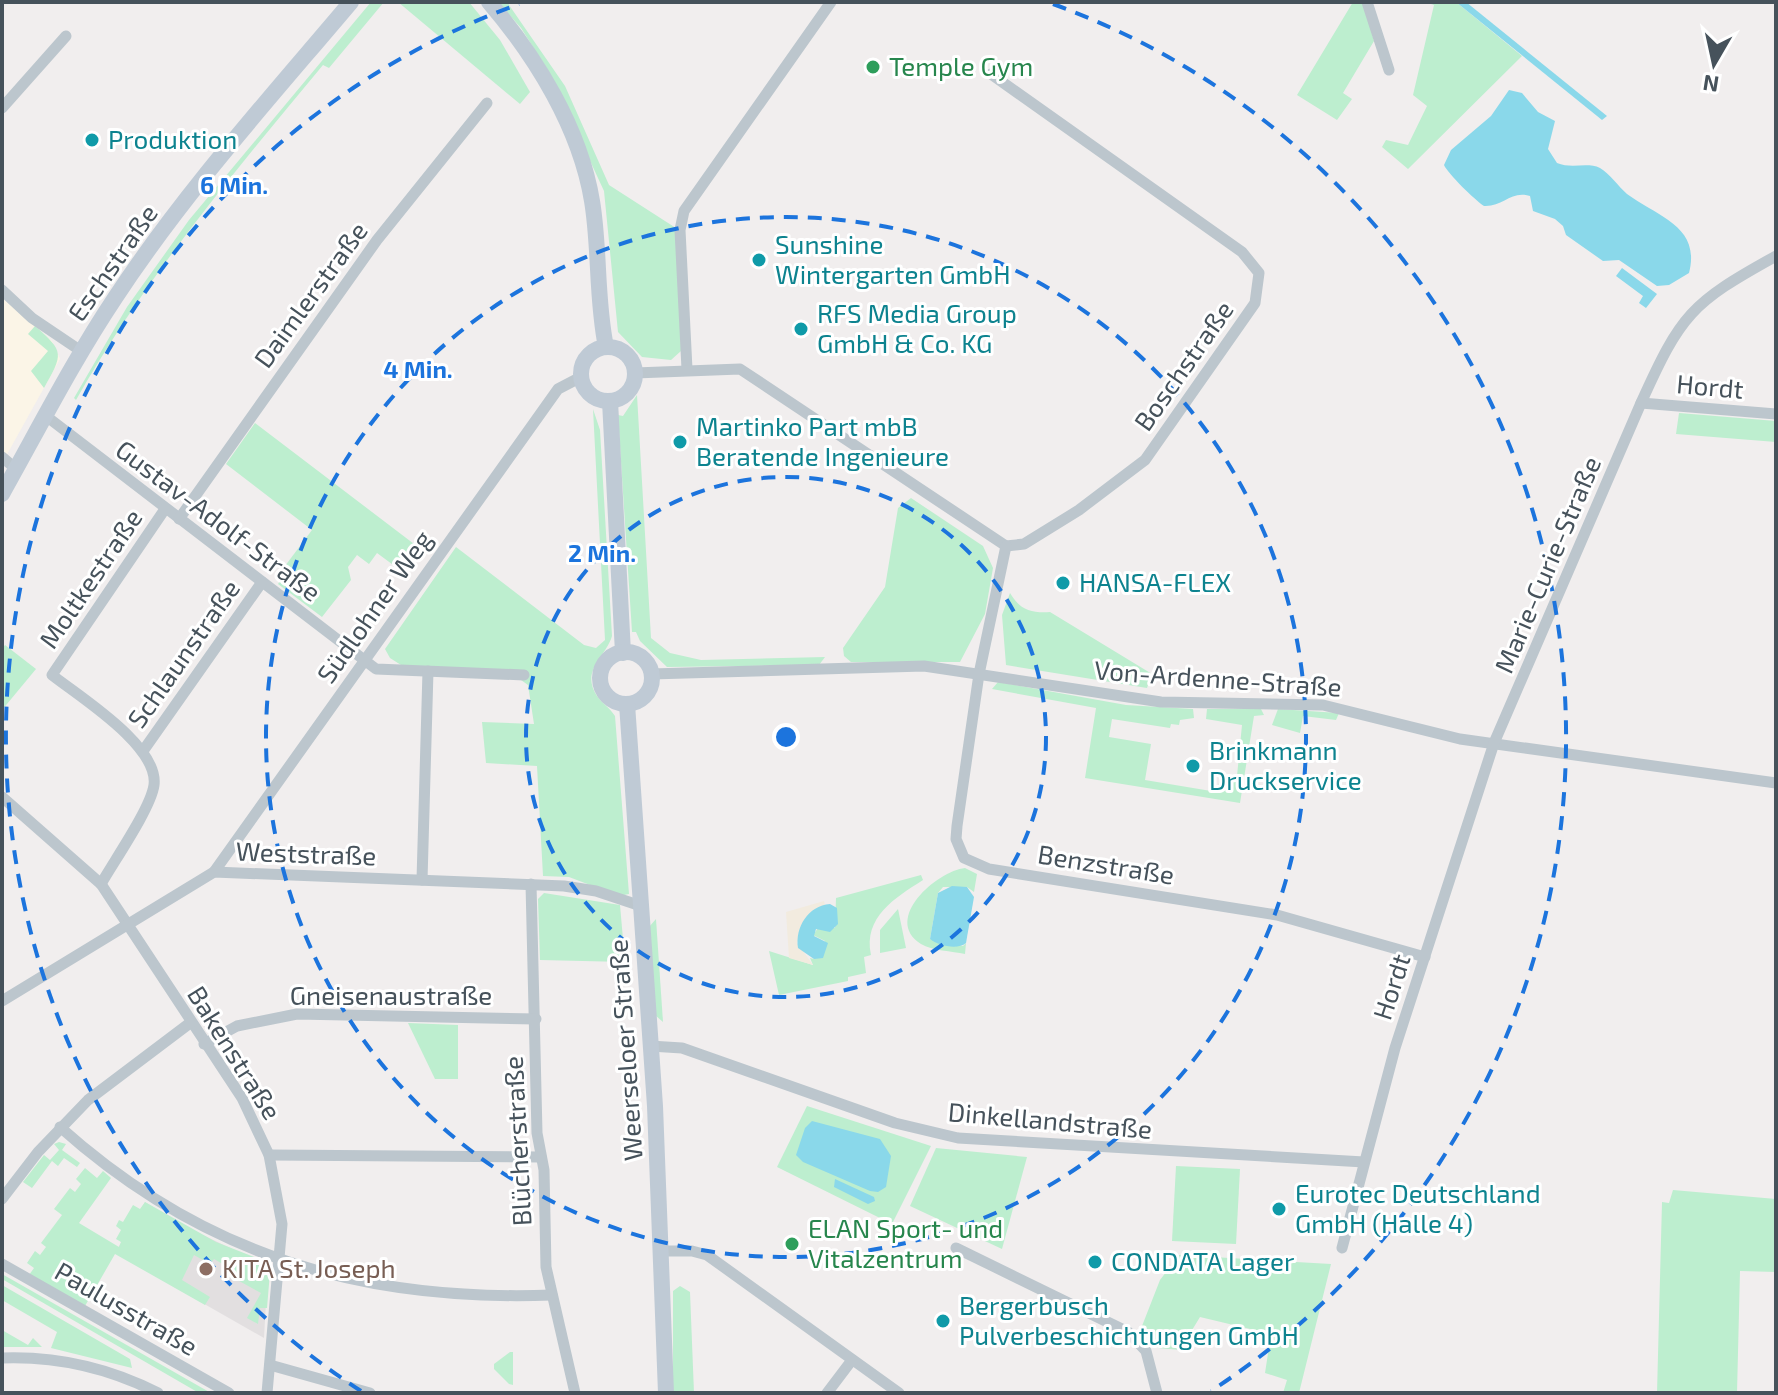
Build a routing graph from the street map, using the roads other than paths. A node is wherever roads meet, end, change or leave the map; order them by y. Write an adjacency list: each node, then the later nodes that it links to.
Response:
1 (351, 2): 13 (street, Eschstraße)
2 (489, 2): 12 (street)
3 (831, 2): 14 (street)
4 (1367, 2): 6 (street)
5 (66, 36): 9 (street)
6 (1389, 70)
7 (991, 74): 26 (street, Boschstraße)
8 (487, 103): 25 (street, Daimlerstraße)
9 (2, 108)
10 (1776, 256): 18 (street, Marie-Curie-Straße)
11 (2, 290): 13 (street)
12 (606, 347): 15 (street); 16 (street)
13 (81, 351): 20 (street, Eschstraße)
14 (687, 369): 15 (street); 26 (street)
15 (635, 373): 17 (street)
16 (581, 377): 17 (street); 29 (street, Südlohner Weg)
17 (610, 401): 28 (street)
18 (1641, 403): 19 (street, Hordt); 35 (street, Marie-Curie-Straße)
19 (1776, 414)
20 (46, 416): 22 (street, Eschstraße); 24 (street, Gustav-Adolf-Straße)
21 (2, 457): 22 (street)
22 (16, 469): 23 (street, Eschstraße)
23 (2, 494)
24 (165, 509): 25 (street, Gustav-Adolf-Straße); 36 (street, Moltkestraße)
25 (179, 519): 27 (street, Gustav-Adolf-Straße)
26 (1006, 546): 32 (street)
27 (262, 582): 29 (street, Gustav-Adolf-Straße); 36 (street, Schlaunstraße)
28 (623, 653): 31 (street); 34 (street)
29 (364, 660): 30 (street); 39 (street, Südlohner Weg)
30 (428, 671): 33 (street); 40 (street)
31 (651, 674): 32 (street, Von-Ardenne-Straße); 34 (street)
32 (979, 674): 35 (street, Von-Ardenne-Straße); 45 (street, Benzstraße)
33 (524, 675)
34 (627, 704): 43 (street, Weerseloer Straße)
35 (1494, 743): 37 (street, Von-Ardenne-Straße); 45 (street, Hordt)
36 (143, 751): 41 (street)
37 (1776, 783)
38 (2, 797): 41 (street, Bakenstraße)
39 (214, 872): 40 (street, Weststraße); 44 (street, Weststraße)
40 (422, 880): 42 (street, Weststraße)
41 (101, 884): 44 (street, Bakenstraße)
42 (531, 884): 43 (street, Weststraße); 47 (street, Blücherstraße)
43 (641, 906): 50 (street, Weerseloer Straße)
44 (127, 924): 46 (street, Weststraße); 48 (street, Bakenstraße)
45 (1425, 957): 54 (street, Hordt)
46 (2, 1001)
47 (536, 1019): 49 (street, Gneisenaustraße); 53 (street, Blücherstraße)
48 (190, 1023): 49 (street, Bakenstraße); 51 (street)
49 (204, 1044): 52 (street, Bakenstraße)
50 (650, 1046): 54 (street, Dinkellandstraße); 58 (street, Weerseloer Straße)
51 (60, 1127): 55 (street); 59 (street)
52 (269, 1155): 53 (street); 59 (street, Bakenstraße)
53 (541, 1157): 61 (street, Blücherstraße)
54 (1364, 1162): 57 (street, Hordt)
55 (2, 1199)
56 (956, 1248): 73 (street)
57 (1342, 1248)
58 (662, 1251): 63 (street); 70 (street, Weerseloer Straße)
59 (279, 1260): 61 (street); 64 (street, Bakenstraße)
60 (2, 1264): 66 (street, Paulusstraße)
61 (552, 1295): 69 (street, Blücherstraße)
62 (2, 1358): 65 (street)
63 (852, 1360): 71 (street); 72 (street)
64 (270, 1365): 67 (street, Bakenstraße); 68 (street)
65 (157, 1393)
66 (229, 1393)
67 (267, 1393)
68 (370, 1393)
69 (575, 1393)
70 (666, 1393)
71 (827, 1393)
72 (899, 1393)
73 (1157, 1393)

